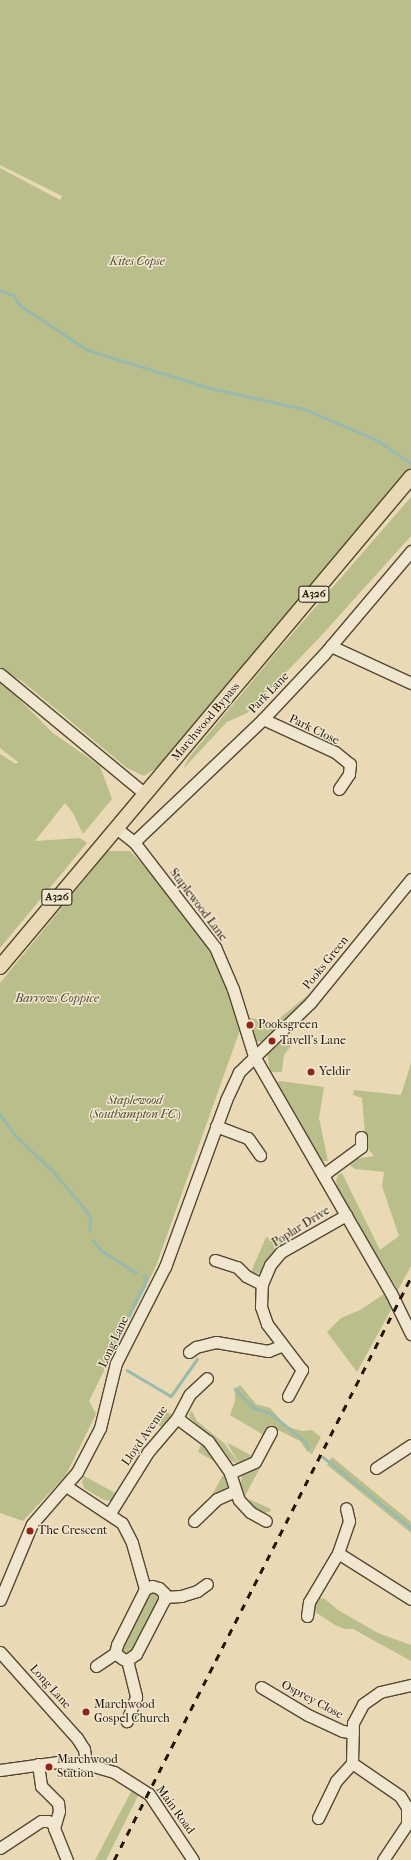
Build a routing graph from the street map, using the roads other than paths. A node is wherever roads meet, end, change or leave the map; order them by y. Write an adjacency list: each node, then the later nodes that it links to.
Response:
1 (411, 476): 8 (main road, Marchwood Bypass / A326)
2 (411, 551): 3 (street, Park Lane)
3 (331, 646): 5 (street); 6 (street, Park Lane)
4 (0, 674): 8 (street)
5 (411, 683)
6 (263, 719): 7 (street, Park Close); 10 (street, Park Lane)
7 (339, 789)
8 (145, 794): 9 (main road, Marchwood Bypass / A326)
9 (116, 828): 10 (street, Staplewood Lane); 12 (main road, Marchwood Bypass / A326)
10 (134, 842): 13 (street, Staplewood Lane)
11 (411, 879): 13 (street, Pooks Green)
12 (0, 967)
13 (254, 1056): 14 (street, Long Lane); 17 (street)
14 (216, 1126): 16 (street); 31 (street, Long Lane)
15 (361, 1137): 17 (street)
16 (260, 1155)
17 (323, 1175): 18 (street)
18 (346, 1215): 20 (street, Poplar Drive); 21 (street)
19 (215, 1260): 20 (street)
20 (262, 1284): 22 (street, Poplar Drive)
21 (411, 1334)
22 (281, 1346): 23 (street); 25 (street, Poplar Drive)
23 (189, 1352)
24 (207, 1378): 26 (street, Lloyd Avenue)
25 (288, 1396)
26 (177, 1418): 30 (street); 34 (street, Lloyd Avenue)
27 (271, 1432): 30 (street)
28 (411, 1445): 29 (street)
29 (376, 1468)
30 (230, 1473): 32 (street)
31 (66, 1486): 34 (street); 42 (street, Long Lane)
32 (235, 1491): 35 (street); 36 (street)
33 (346, 1508): 37 (street)
34 (110, 1513): 39 (street)
35 (194, 1521)
36 (266, 1521)
37 (338, 1553): 41 (street); 43 (street)
38 (207, 1584): 40 (street)
39 (145, 1589): 40 (street); 45 (street)
40 (164, 1597): 46 (street)
41 (411, 1599)
42 (0, 1600)
43 (307, 1616)
44 (0, 1652): 54 (street, Long Lane)
45 (115, 1653): 46 (street); 47 (street)
46 (127, 1660): 50 (street)
47 (96, 1666)
48 (411, 1685): 51 (street)
49 (261, 1687): 51 (street, Osprey Close)
50 (127, 1721)
51 (353, 1733): 52 (street)
52 (352, 1763): 56 (street); 61 (street)
53 (38, 1764): 54 (street, Main Road); 55 (street, Main Road); 57 (street)
54 (86, 1764): 60 (street, Main Road)
55 (0, 1770)
56 (318, 1818)
57 (53, 1824): 58 (street); 59 (street)
58 (0, 1848)
59 (67, 1860)
60 (193, 1860)
61 (383, 1860)

